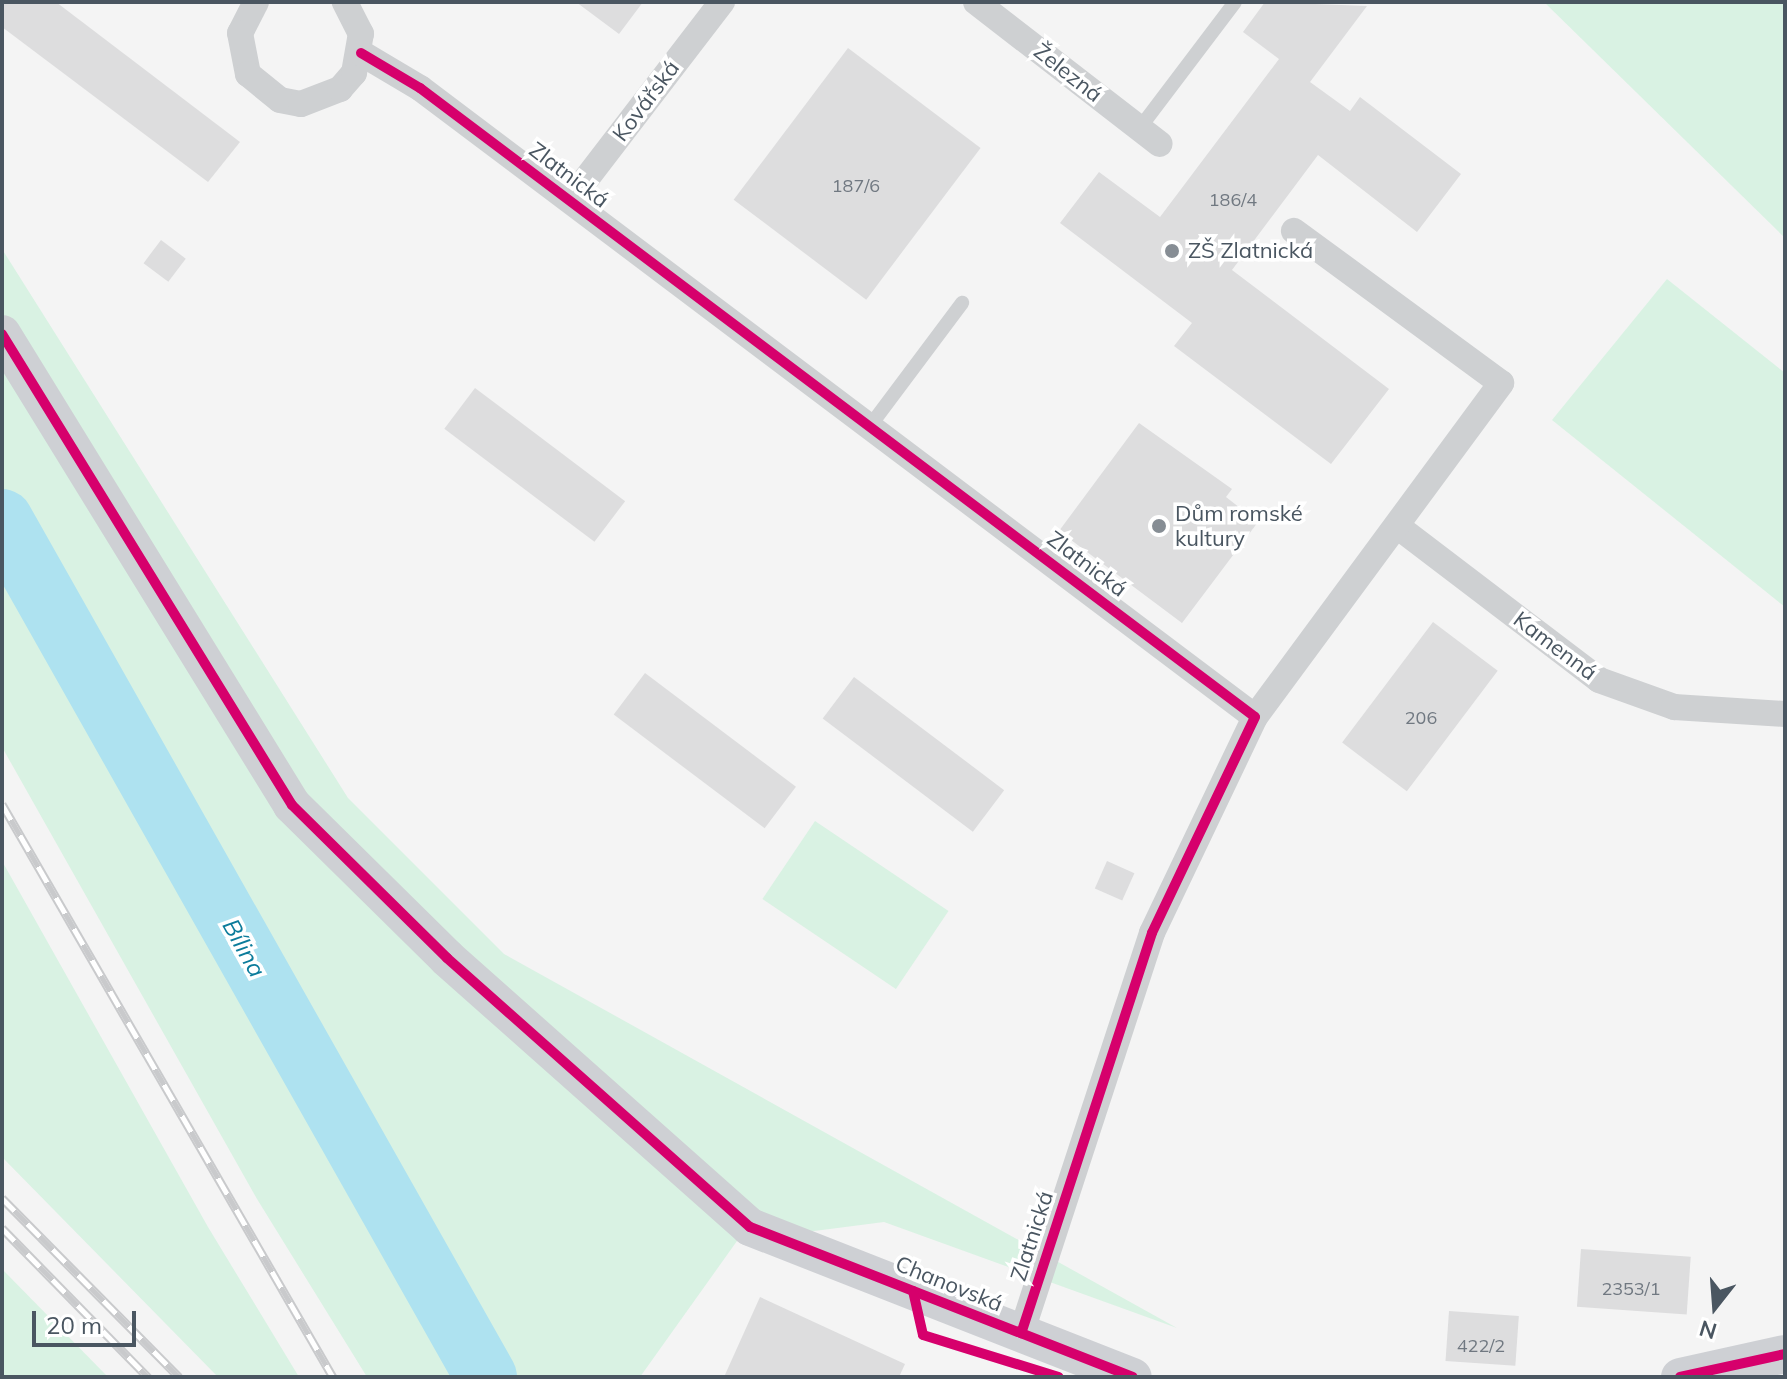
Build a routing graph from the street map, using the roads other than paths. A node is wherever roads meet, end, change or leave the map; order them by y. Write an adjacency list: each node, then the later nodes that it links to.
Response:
1 (256, 2): 6 (street)
2 (345, 2): 6 (street)
3 (722, 2): 8 (street, Kovářská)
4 (976, 2): 7 (street, Železná)
5 (1235, 2): 7 (lane)
6 (361, 53): 8 (street, Zlatnická)
7 (1150, 136)
8 (570, 200): 12 (street, Zlatnická)
9 (1294, 231): 13 (street, Zlatnická)
10 (962, 303): 12 (lane)
11 (2, 334): 16 (street, Chanovská)
12 (870, 426): 15 (street, Zlatnická)
13 (1397, 526): 14 (street, Kamenná); 15 (street, Zlatnická)
14 (1785, 714)
15 (1255, 717): 16 (street, Zlatnická)
16 (1021, 1333): 18 (street, Chanovská)
17 (1785, 1354): 19 (street)
18 (1133, 1377)
19 (1680, 1377)

